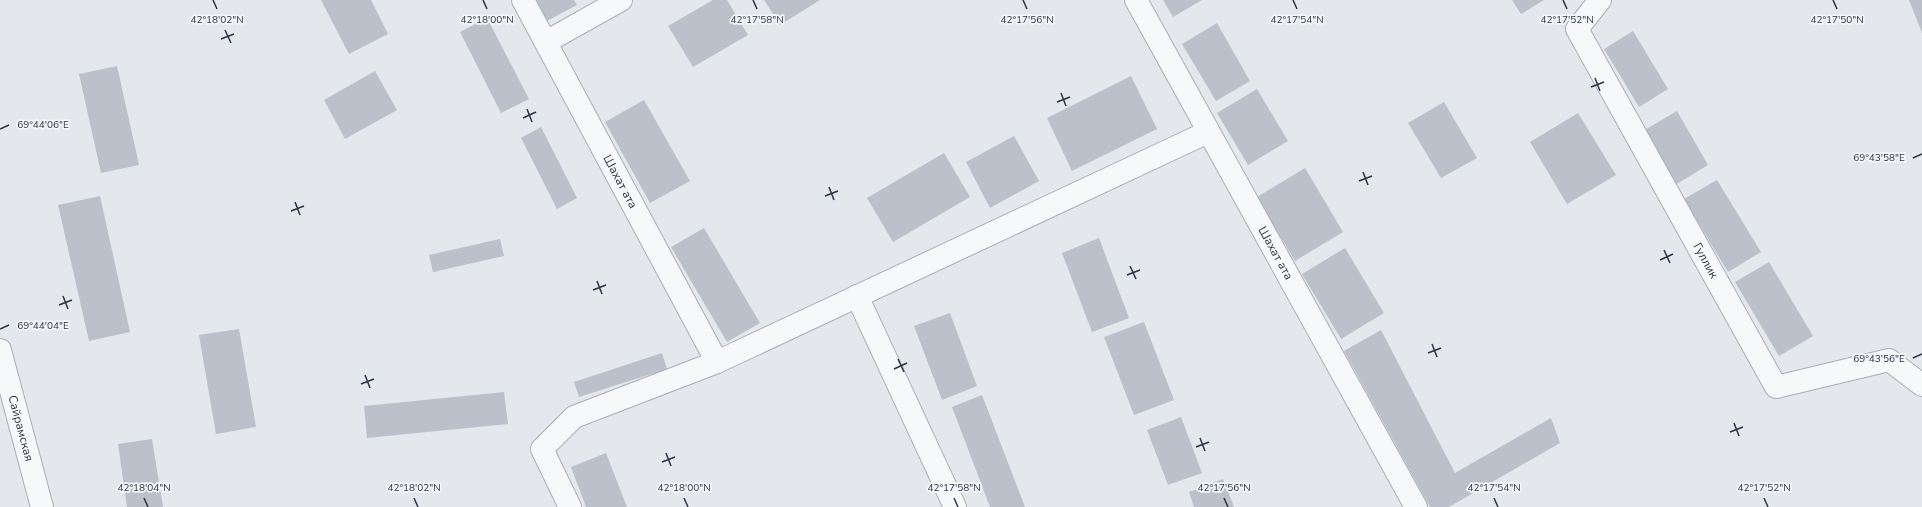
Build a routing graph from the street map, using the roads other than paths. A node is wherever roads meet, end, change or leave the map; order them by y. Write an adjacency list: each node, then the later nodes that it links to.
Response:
1 (523, 0): 5 (street, Шахат ата)
2 (621, 0): 5 (street)
3 (1136, 0): 6 (street, Шахат ата)
4 (1600, 0): 11 (street, Гуллик)
5 (546, 42): 9 (street, Шахат ата)
6 (1208, 132): 7 (street); 15 (street, Шахат ата)
7 (857, 296): 9 (street); 14 (street)
8 (0, 350): 10 (street, Сайрамская)
9 (717, 362): 13 (street)
10 (3, 373): 12 (street, Сайрамская)
11 (1922, 385)
12 (42, 507)
13 (570, 507)
14 (955, 507)
15 (1416, 507)

